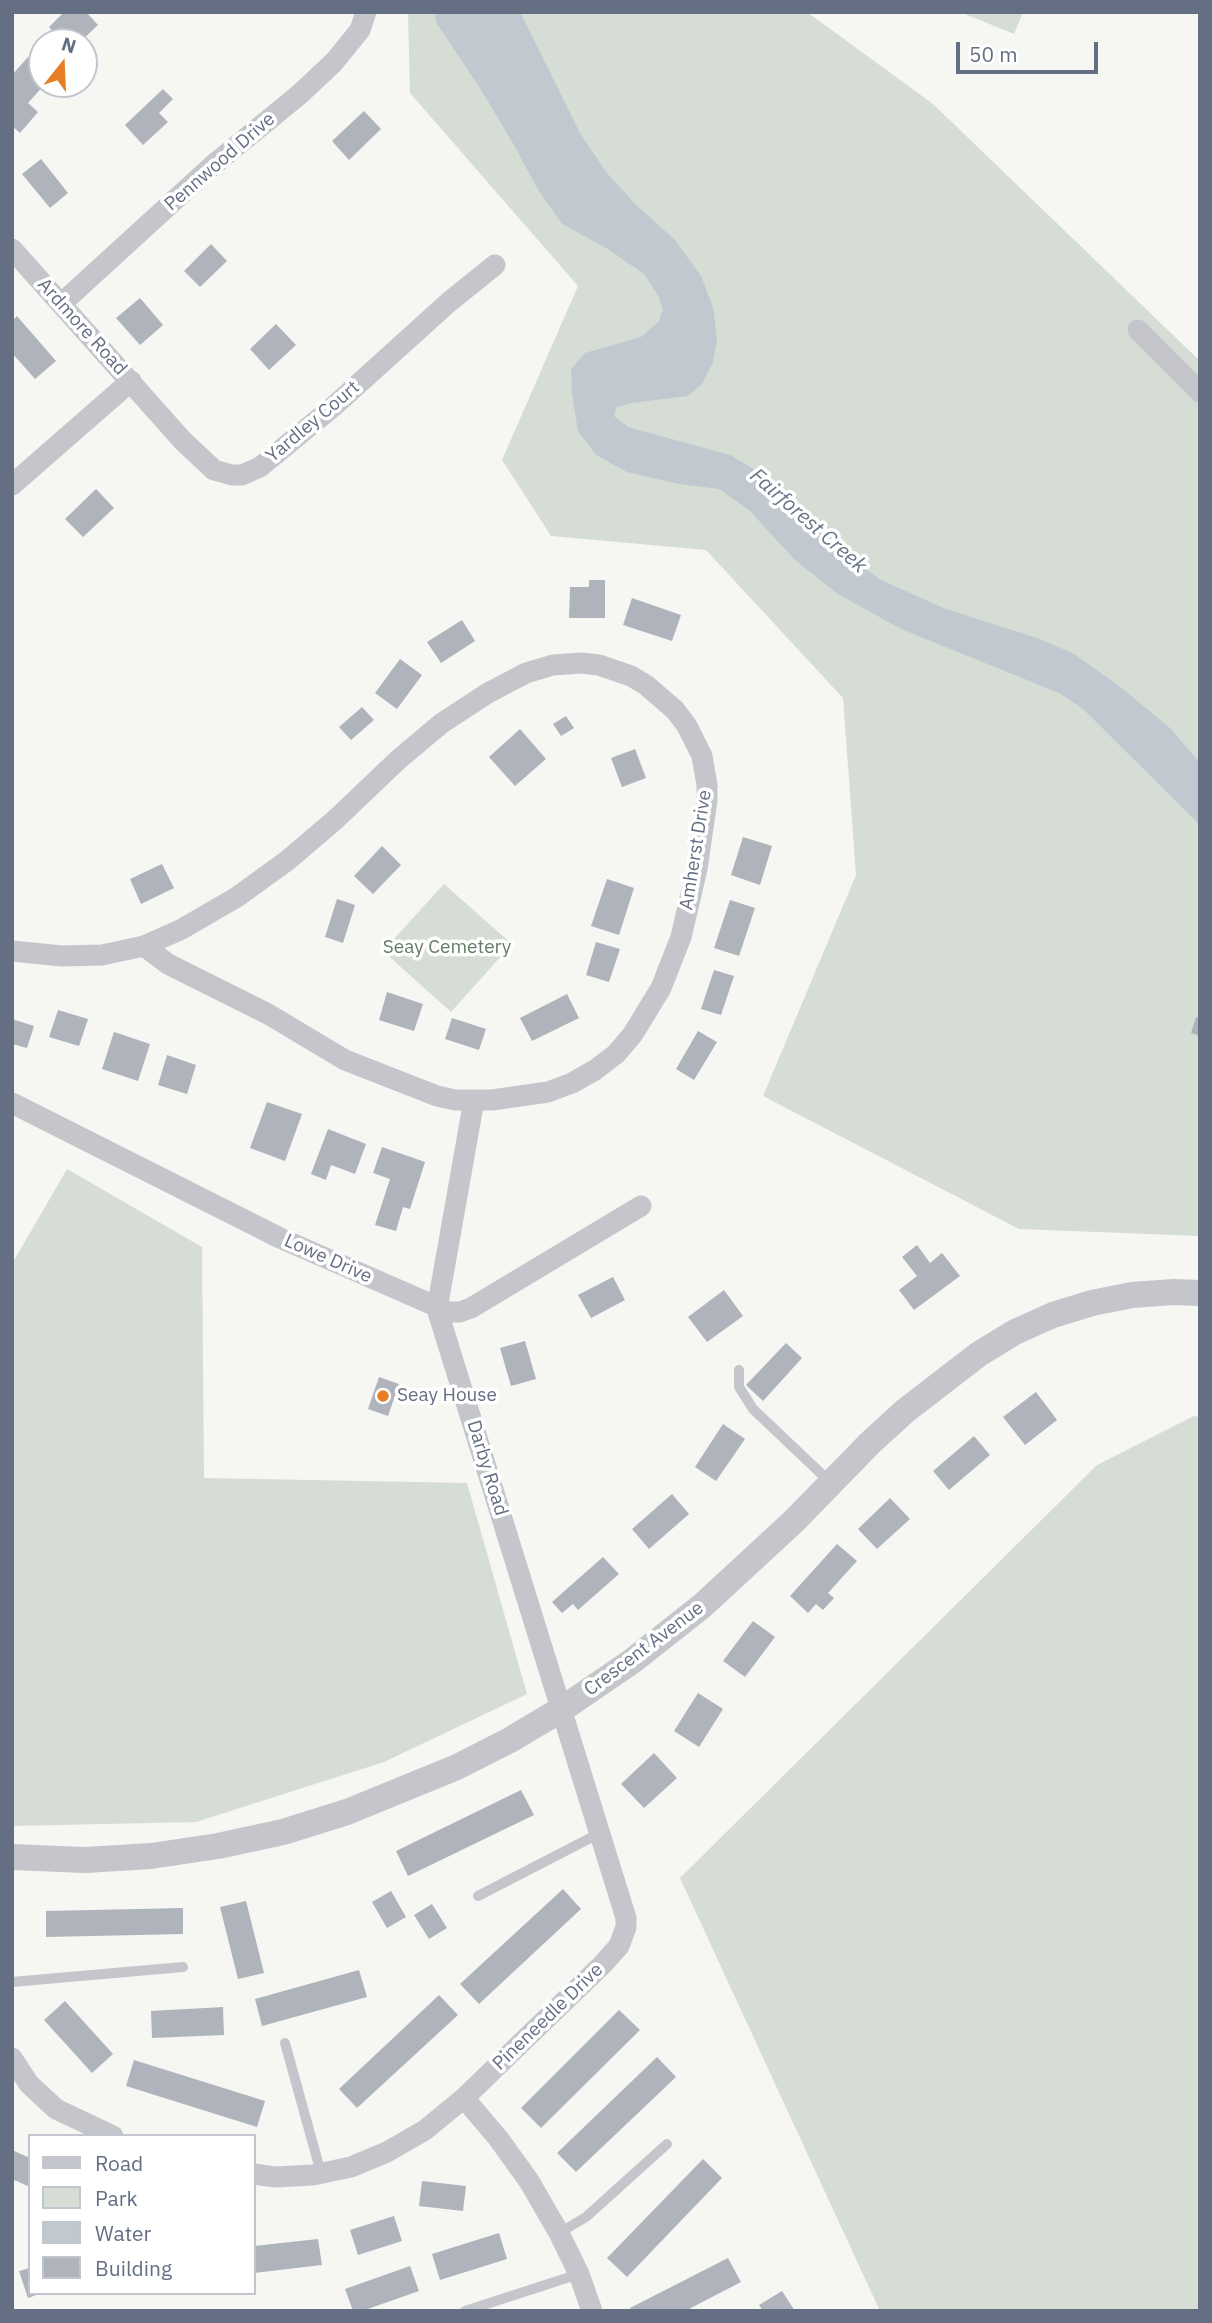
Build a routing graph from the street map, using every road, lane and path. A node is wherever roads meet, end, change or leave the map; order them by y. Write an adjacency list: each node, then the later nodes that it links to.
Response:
1 (366, 12): 4 (street, Pennwood Drive)
2 (12, 249): 4 (street, Ardmore Road)
3 (495, 265): 6 (street, Yardley Court)
4 (62, 303): 6 (street, Ardmore Road)
5 (1138, 330): 7 (street)
6 (131, 381): 8 (street, Ardmore Road)
7 (1200, 393)
8 (12, 485)
9 (144, 946): 10 (street, Amherst Drive); 11 (street, Amherst Drive); 11 (street, Amherst Drive)
10 (12, 951)
11 (474, 1100): 15 (street, Darby Road)
12 (12, 1102): 15 (street, Lowe Drive)
13 (641, 1206): 15 (street, Lowe Drive)
14 (1200, 1293): 17 (street, Crescent Avenue)
15 (437, 1309): 18 (street, Darby Road)
16 (739, 1370): 17 (lane)
17 (831, 1483): 18 (street, Crescent Avenue)
18 (562, 1709): 19 (street, Pineneedle Drive); 20 (street, Crescent Avenue)
19 (600, 1833): 21 (lane); 26 (street, Pineneedle Drive)
20 (12, 1857)
21 (478, 1896)
22 (183, 1967): 23 (lane)
23 (12, 1982)
24 (285, 2043): 29 (lane)
25 (12, 2058): 27 (street)
26 (464, 2098): 29 (street, Pineneedle Drive); 31 (street)
27 (109, 2134)
28 (667, 2144): 31 (lane)
29 (321, 2173): 30 (street, Pineneedle Drive)
30 (256, 2174)
31 (559, 2233): 32 (street)
32 (579, 2274): 33 (lane); 34 (street)
33 (465, 2311)
34 (592, 2311)

